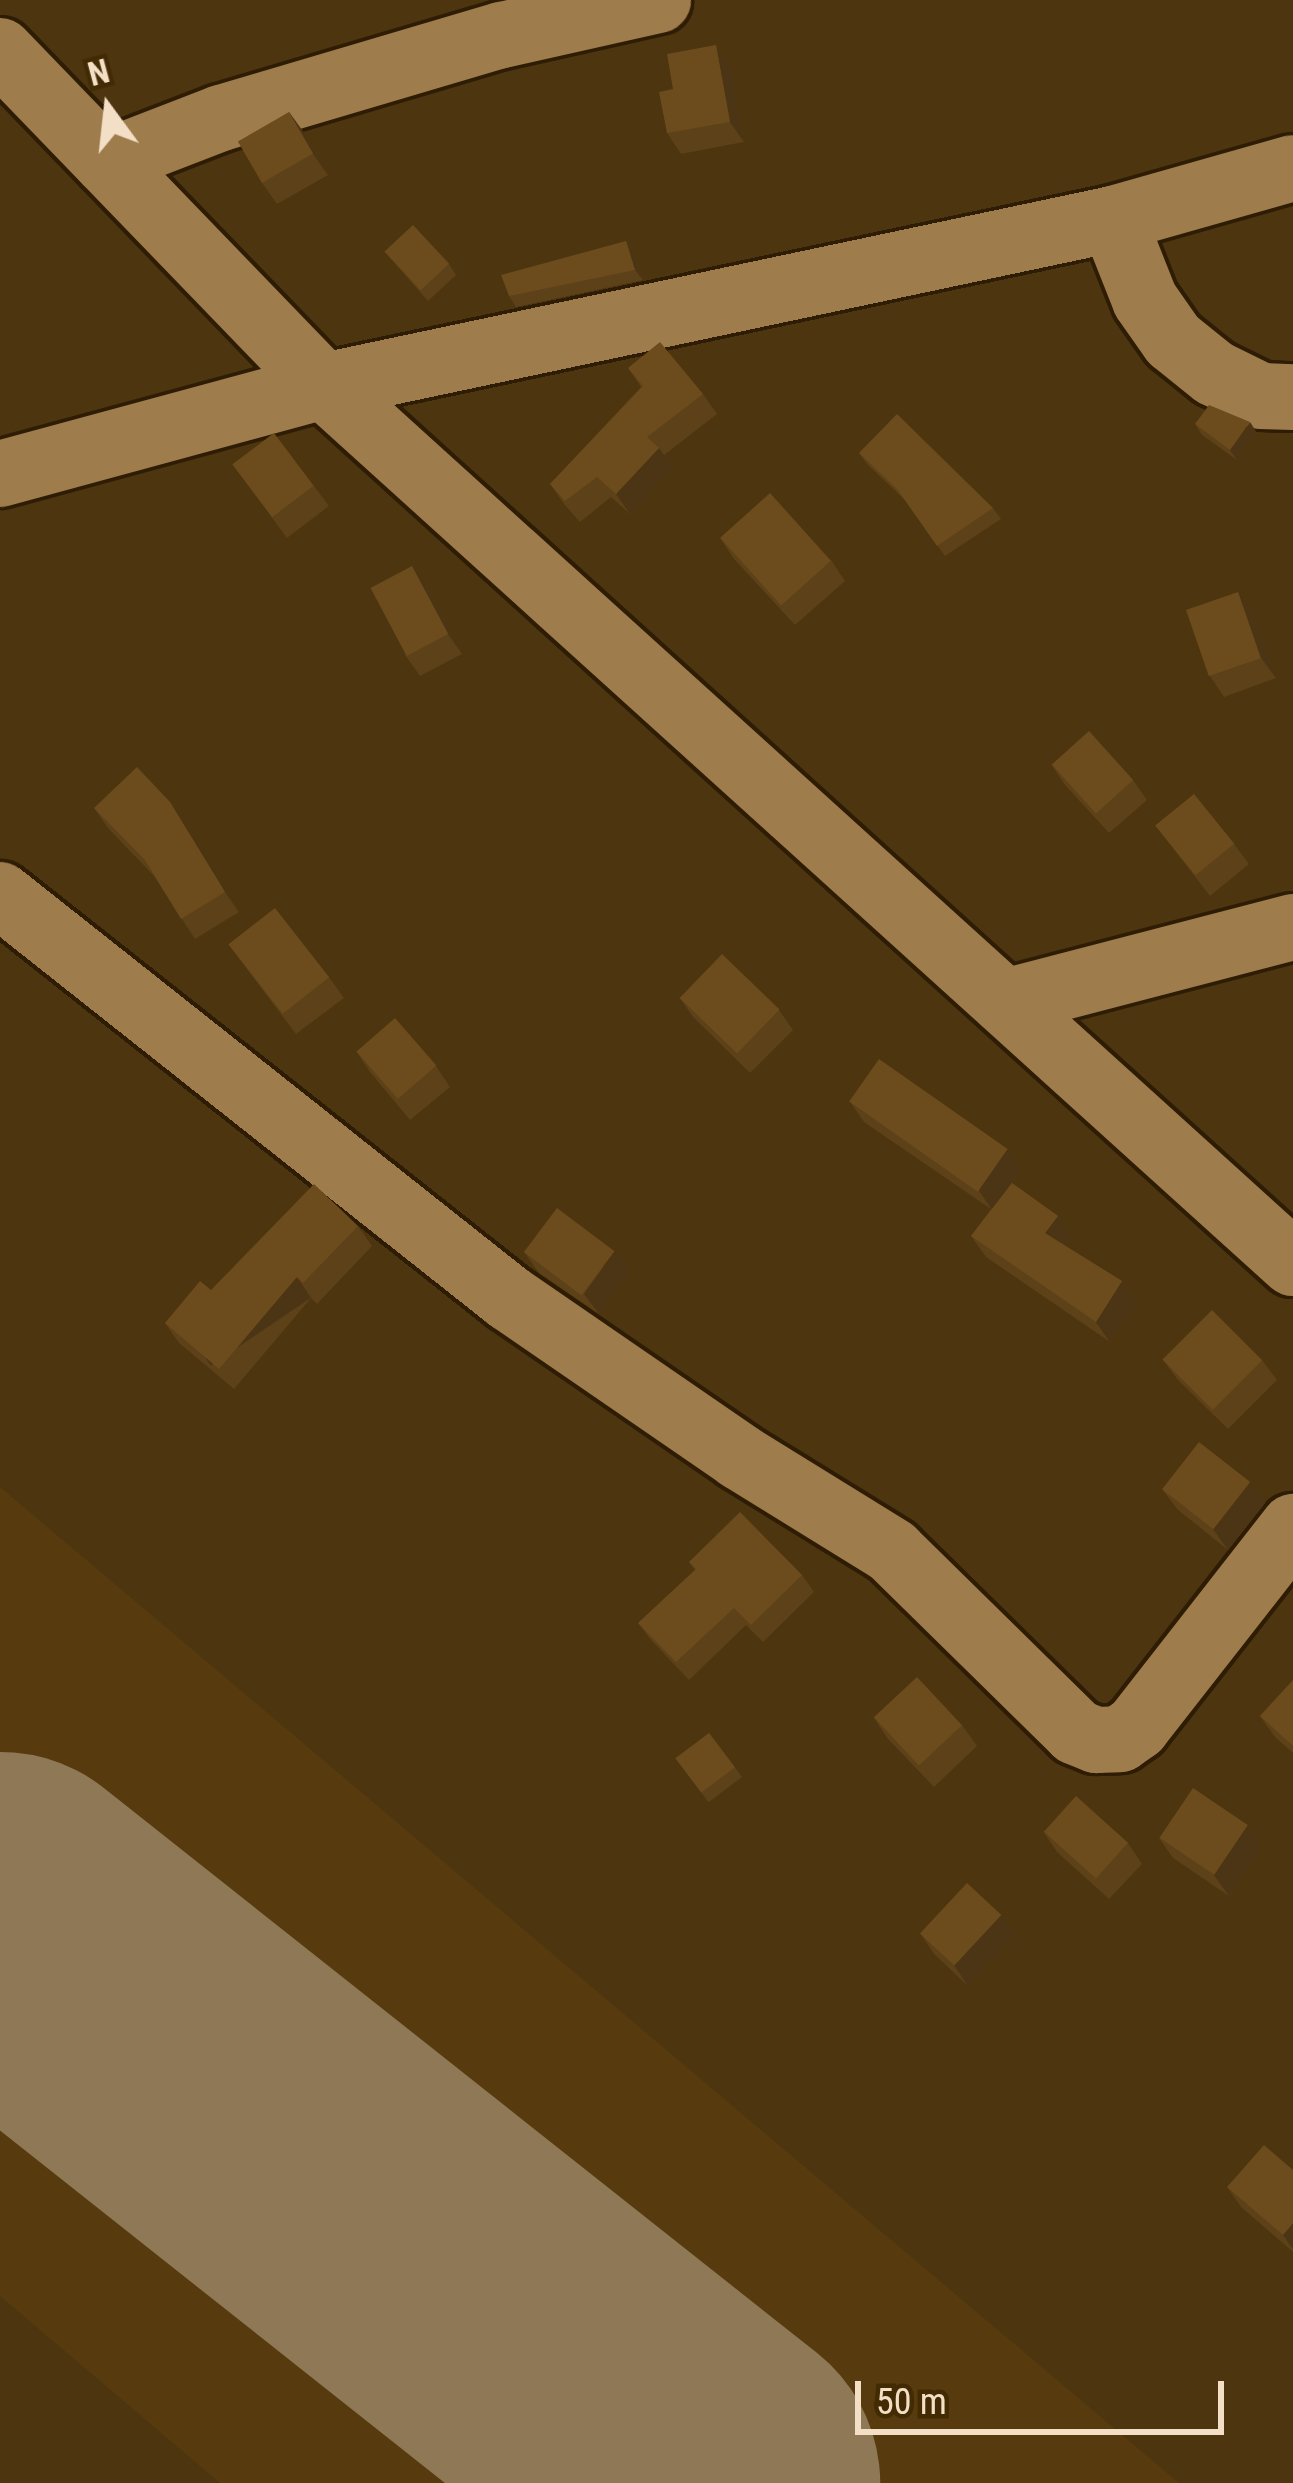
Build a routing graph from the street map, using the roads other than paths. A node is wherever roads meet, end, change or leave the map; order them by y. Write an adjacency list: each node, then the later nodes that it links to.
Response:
1 (658, 0): 3 (street)
2 (0, 51): 3 (street)
3 (107, 162): 6 (street)
4 (1293, 168): 5 (street)
5 (1113, 219): 6 (street); 7 (street)
6 (325, 386): 8 (street); 11 (street)
7 (1293, 397)
8 (0, 474)
9 (0, 895): 13 (street)
10 (1293, 927): 11 (street)
11 (1005, 1002): 12 (street)
12 (1293, 1263)
13 (1293, 1527)

